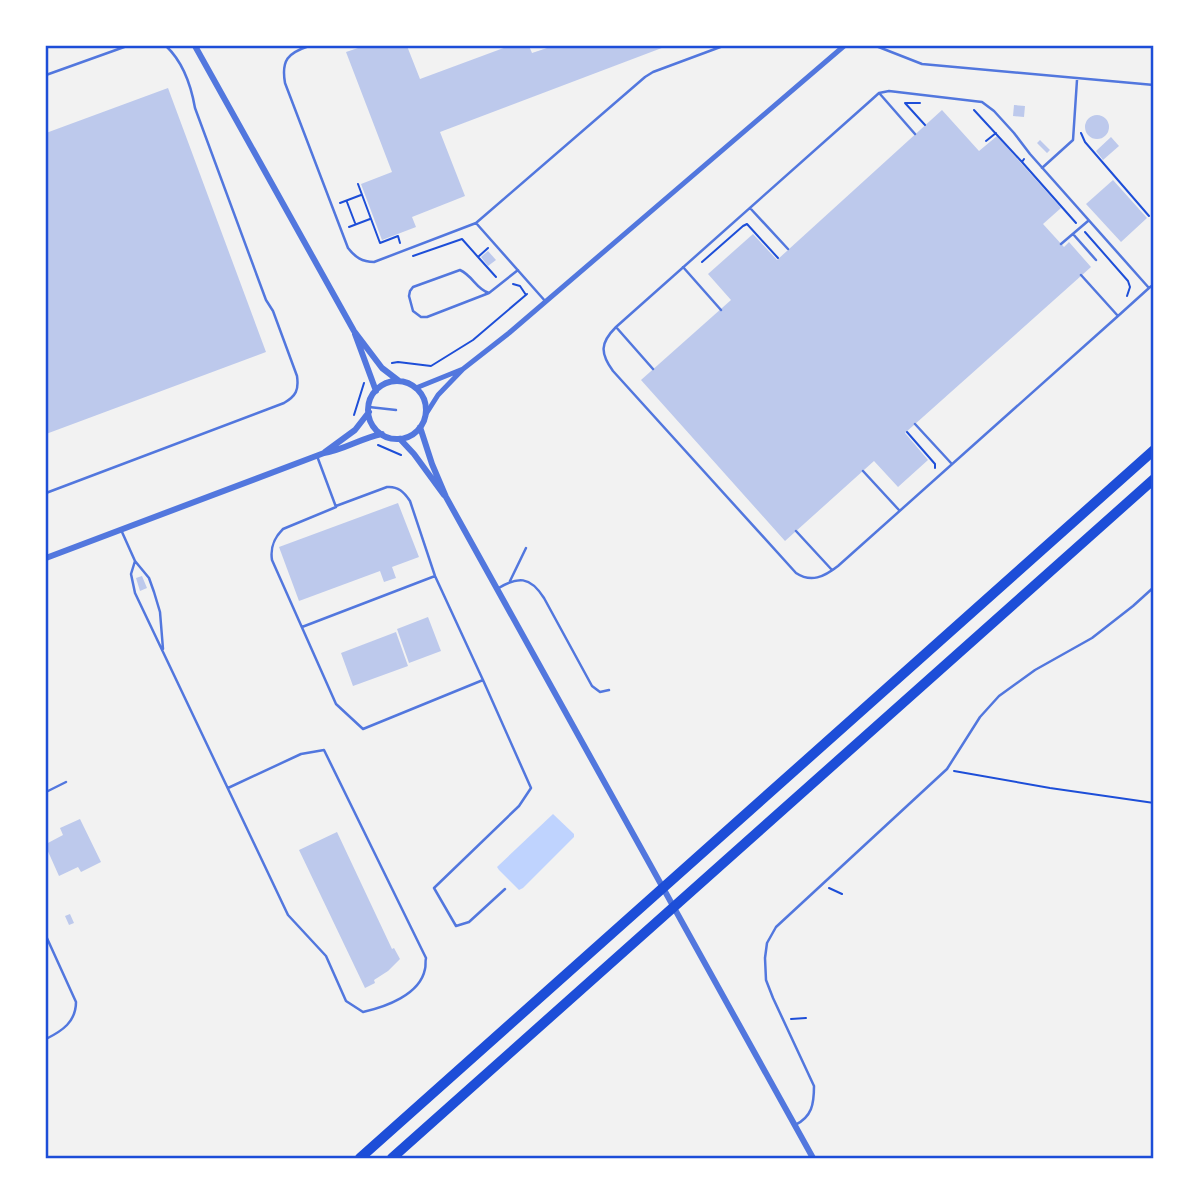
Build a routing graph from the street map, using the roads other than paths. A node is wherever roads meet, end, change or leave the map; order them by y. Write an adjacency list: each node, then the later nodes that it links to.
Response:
1 (127, 46): 8 (lane)
2 (166, 46): 49 (lane)
3 (195, 46): 31 (street)
4 (309, 46): 16 (lane)
5 (723, 46): 16 (lane)
6 (844, 46): 27 (street)
7 (876, 46): 9 (lane)
8 (46, 75)
9 (1077, 79): 10 (lane); 13 (lane)
10 (1153, 86)
11 (879, 93): 12 (lane); 13 (lane); 14 (lane)
12 (915, 134)
13 (1042, 167): 15 (lane)
14 (750, 208): 19 (lane); 21 (lane)
15 (1089, 220): 17 (lane); 25 (lane)
16 (477, 223): 22 (lane)
17 (1073, 234): 18 (lane); 20 (lane)
18 (1061, 244)
19 (788, 250)
20 (1096, 260)
21 (683, 267): 28 (lane); 30 (lane)
22 (518, 270): 26 (lane); 27 (lane)
23 (1082, 275): 29 (lane)
24 (1153, 284): 25 (lane)
25 (1149, 288): 29 (lane)
26 (489, 293): 26 (lane)
27 (546, 302): 32 (street)
28 (720, 310)
29 (1118, 316): 46 (lane)
30 (616, 327): 33 (lane); 58 (lane)
31 (354, 331): 34 (street); 36 (street)
32 (463, 369): 35 (street); 39 (street)
33 (653, 369)
34 (399, 381): 35 (street); 36 (street)
35 (416, 388): 39 (street)
36 (376, 391): 37 (street)
37 (369, 410): 38 (lane); 42 (street); 45 (street)
38 (396, 410)
39 (426, 414): 41 (street)
40 (915, 424): 46 (lane)
41 (420, 427): 43 (street); 50 (street)
42 (382, 434): 43 (street); 45 (street)
43 (400, 439): 50 (street)
44 (1153, 450): 74 (highway)
45 (320, 454): 51 (lane); 53 (street)
46 (952, 464): 52 (lane)
47 (863, 471): 52 (lane)
48 (1153, 479): 75 (highway)
49 (46, 493)
50 (446, 497): 62 (street)
51 (336, 507): 59 (lane); 63 (lane)
52 (900, 511): 58 (lane)
53 (121, 529): 56 (street); 57 (lane)
54 (796, 531): 58 (lane)
55 (526, 548): 60 (lane)
56 (46, 558)
57 (135, 561): 64 (lane); 64 (lane)
58 (832, 571)
59 (436, 576): 63 (lane); 65 (lane)
60 (510, 581): 62 (lane); 66 (lane)
61 (1153, 587): 73 (lane)
62 (497, 589): 73 (street)
63 (302, 627): 65 (lane)
64 (163, 652): 68 (lane)
65 (483, 680): 70 (lane)
66 (608, 691)
67 (66, 782): 69 (lane)
68 (228, 788): 68 (lane)
69 (46, 792)
70 (505, 889)
71 (46, 936): 72 (lane)
72 (46, 1039)
73 (794, 1125): 76 (street)
74 (360, 1158)
75 (392, 1158)
76 (813, 1158)

